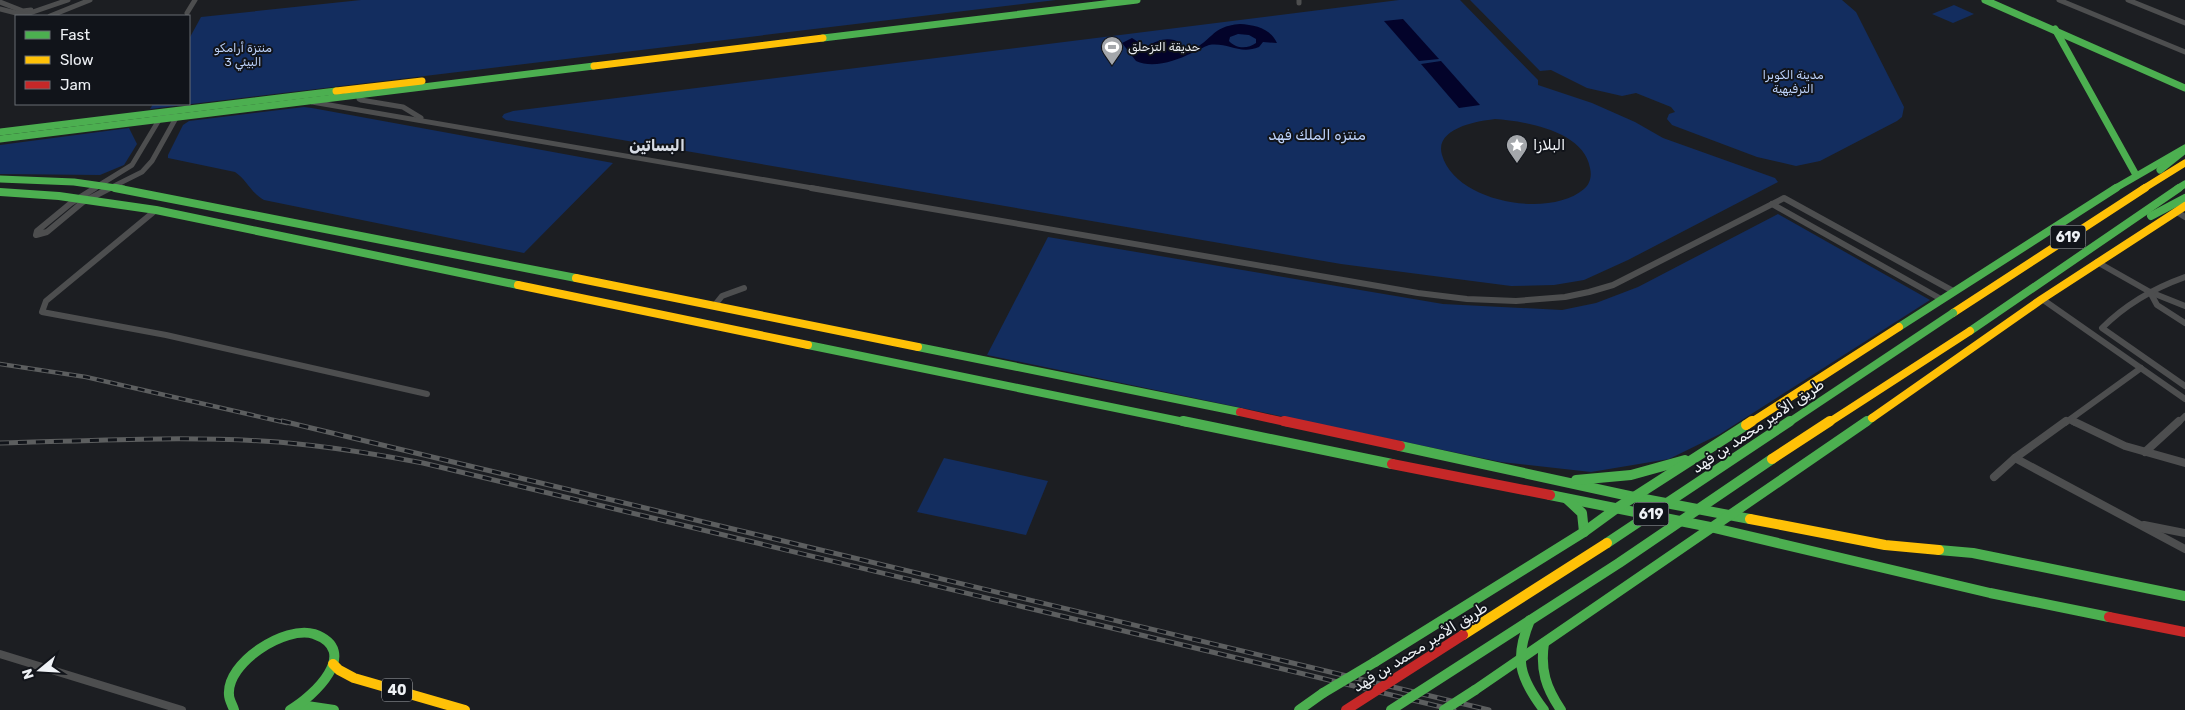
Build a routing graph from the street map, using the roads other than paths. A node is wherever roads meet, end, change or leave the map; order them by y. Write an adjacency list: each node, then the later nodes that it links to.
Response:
1 (68, 0): 11 (street)
2 (90, 0): 14 (street)
3 (195, 0): 13 (street)
4 (1137, 0): 8 (main road)
5 (1985, 0): 16 (main road)
6 (1994, 0): 16 (main road)
7 (2059, 0): 17 (street)
8 (1097, 1): 20 (main road)
9 (2132, 1): 15 (street)
10 (0, 2): 11 (street)
11 (57, 4): 12 (street)
12 (0, 9)
13 (187, 13)
14 (52, 15)
15 (2185, 23)
16 (2055, 29): 18 (main road); 19 (main road); 29 (main road)
17 (2185, 52)
18 (2185, 83)
19 (2185, 88)
20 (355, 92): 21 (main road); 24 (street)
21 (309, 98): 22 (main road); 24 (street)
22 (174, 115): 23 (main road); 25 (main road); 33 (street)
23 (159, 120): 26 (main road); 32 (street)
24 (427, 121): 37 (street)
25 (0, 132)
26 (0, 140)
27 (2185, 149): 29 (main road); 41 (main road)
28 (2185, 163): 41 (main road, طريق الأمير محمد بن فهد / 619)
29 (2136, 175): 46 (main road)
30 (0, 179): 32 (main road)
31 (2185, 184): 42 (main road, 619)
32 (102, 185): 33 (main road); 35 (street)
33 (115, 186): 35 (street); 50 (main road)
34 (0, 192): 35 (main road)
35 (84, 198): 35 (street); 39 (main road)
36 (2185, 198): 42 (main road)
37 (1772, 204): 46 (street); 48 (street)
38 (2185, 206): 40 (main road)
39 (156, 210): 55 (street); 65 (main road)
40 (2181, 215): 43 (main road)
41 (2095, 219): 86 (main road, طريق الأمير محمد بن فهد / 619, bridge)
42 (2094, 246): 75 (main road, 619, bridge)
43 (2097, 262): 47 (street); 49 (main road)
44 (2185, 277): 47 (street)
45 (744, 288): 50 (street)
46 (1953, 291): 48 (main road)
47 (2150, 292): 51 (street); 52 (street); 54 (street)
48 (1941, 299): 60 (main road)
49 (2042, 299): 53 (street); 68 (main road)
50 (714, 306): 64 (main road)
51 (2185, 306)
52 (2185, 323)
53 (2140, 368): 56 (street); 58 (street)
54 (2185, 386)
55 (427, 394)
56 (2185, 399)
57 (2185, 416): 59 (street)
58 (2070, 420): 59 (street); 61 (street)
59 (2145, 452): 62 (street)
60 (1702, 454): 64 (main road); 66 (main road)
61 (2015, 458): 63 (street); 69 (street)
62 (2185, 463)
63 (1994, 477)
64 (1556, 480): 66 (main road)
65 (1563, 496): 67 (main road); 71 (main road)
66 (1634, 497): 67 (main road); 68 (main road)
67 (1617, 508): 70 (main road); 71 (main road)
68 (1733, 515): 70 (main road); 74 (main road)
69 (2136, 524): 72 (street); 73 (street)
70 (1711, 528): 76 (main road); 77 (main road)
71 (1584, 532): 85 (main road, bridge)
72 (2185, 533)
73 (2185, 549)
74 (2185, 596)
75 (1530, 620): 87 (main road, 619, bridge); 89 (main road, bridge)
76 (2185, 632)
77 (1544, 643): 88 (main road, bridge); 90 (main road)
78 (0, 654): 81 (street)
79 (333, 664): 80 (main road); 82 (main road); 84 (main road, 40)
80 (232, 709)
81 (182, 710)
82 (291, 710): 83 (main road)
83 (334, 710)
84 (466, 710)
85 (1299, 710)
86 (1346, 710)
87 (1391, 710)
88 (1444, 710)
89 (1544, 710)
90 (1561, 710)

